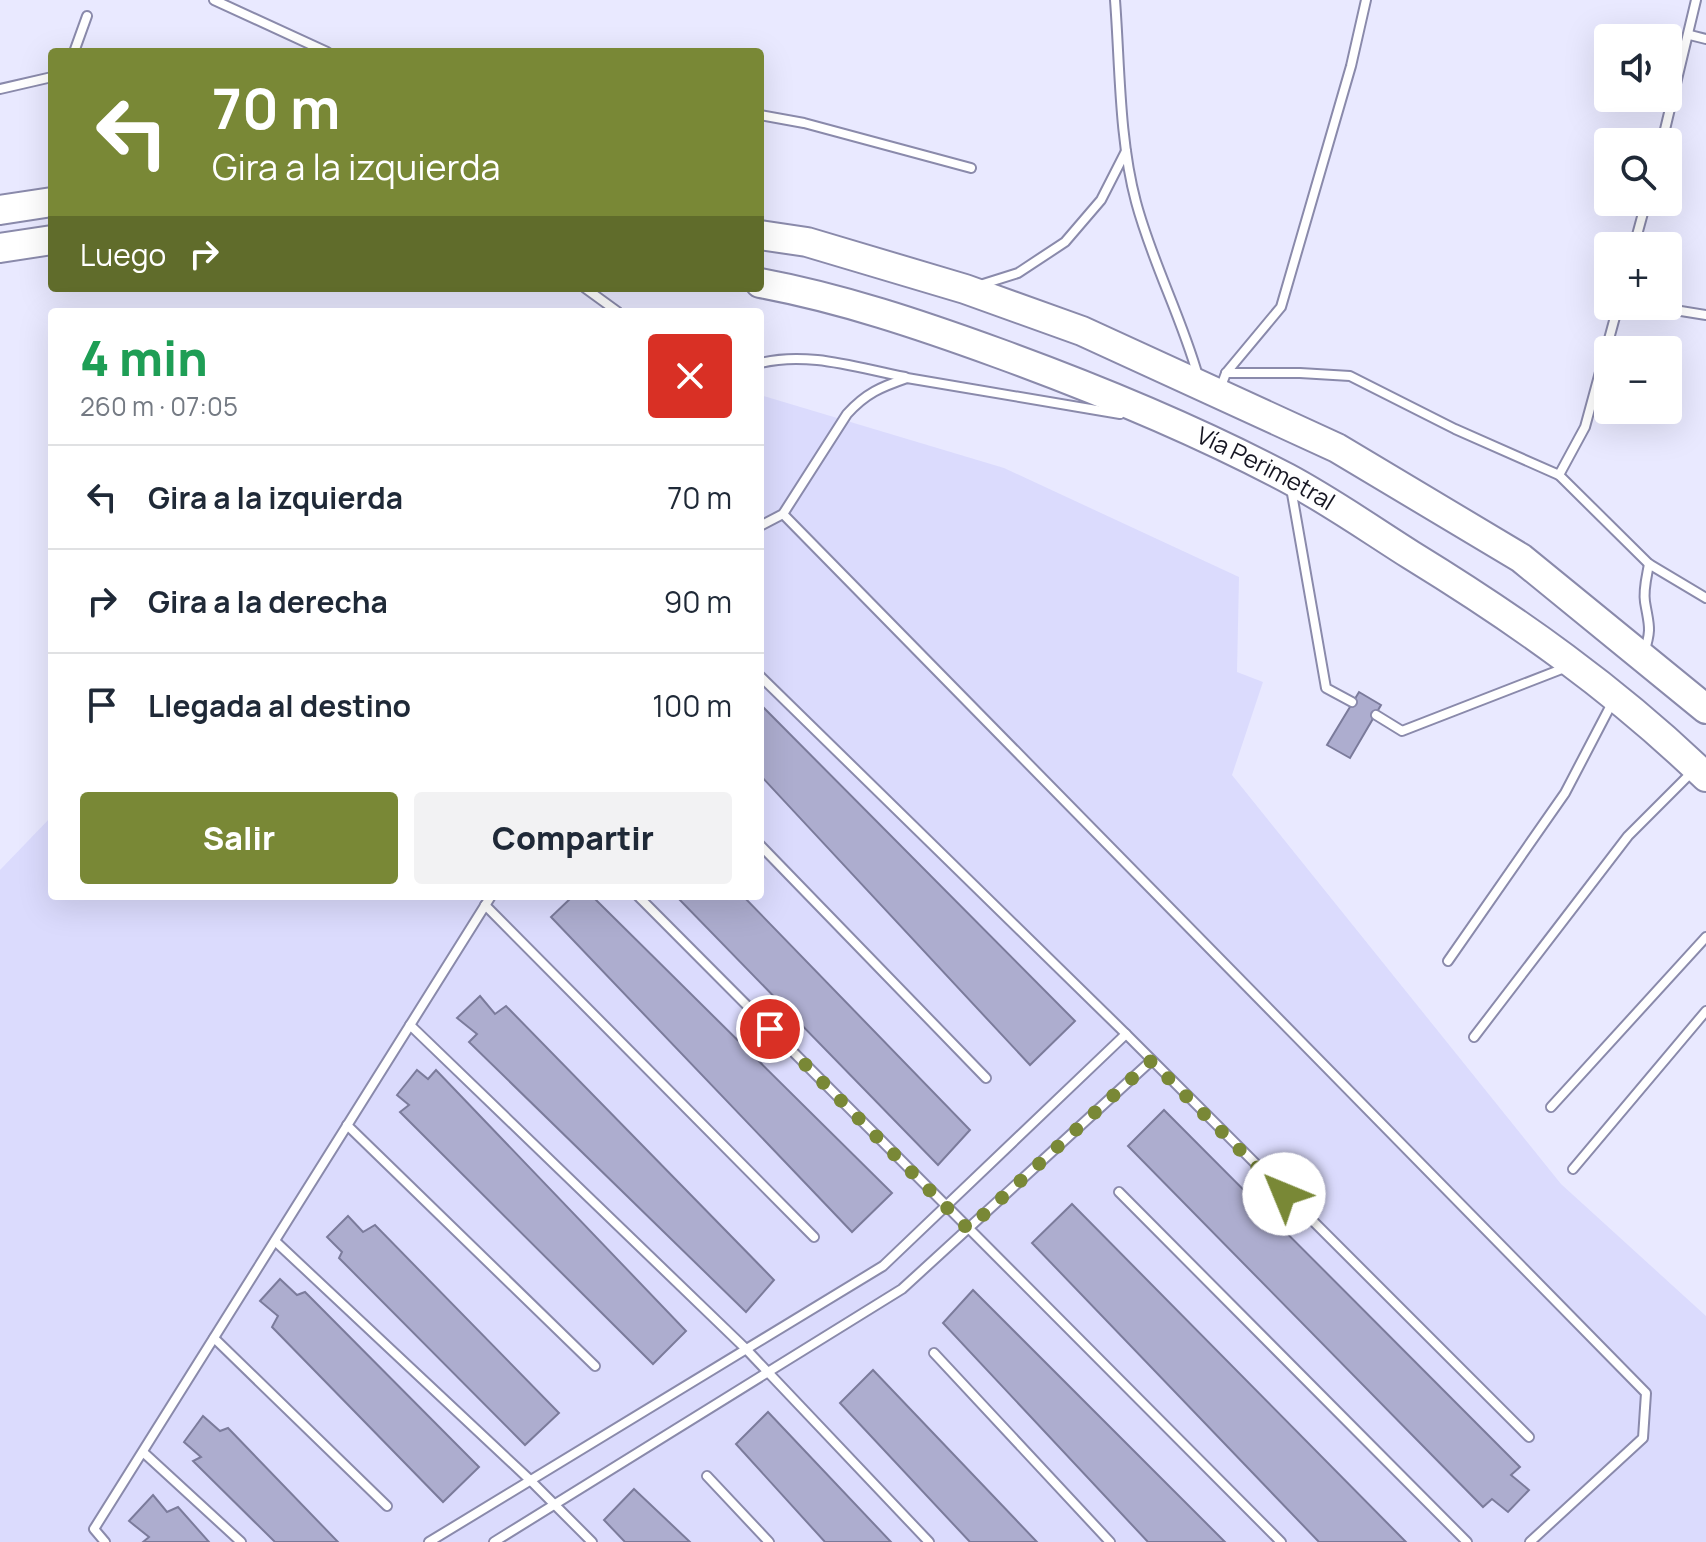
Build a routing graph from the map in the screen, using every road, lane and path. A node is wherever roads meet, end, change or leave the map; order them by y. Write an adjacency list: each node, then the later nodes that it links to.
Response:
1 (214, 0): 9 (lane)
2 (1115, 0): 14 (lane)
3 (1366, 0): 30 (lane)
4 (1696, 0): 6 (lane)
5 (87, 16): 8 (lane)
6 (1690, 35): 7 (lane); 13 (lane)
7 (1706, 39)
8 (75, 48)
9 (318, 48)
10 (48, 78): 11 (lane)
11 (0, 89)
12 (764, 116): 15 (lane)
13 (1666, 128)
14 (1126, 150): 22 (lane); 30 (lane)
15 (971, 168)
16 (48, 203): 17 (highway)
17 (0, 210)
18 (764, 236): 22 (highway, Vía Perimetral)
19 (48, 241): 20 (highway)
20 (0, 248)
21 (764, 284): 31 (highway, Vía Perimetral)
22 (965, 289): 30 (highway, Vía Perimetral)
23 (590, 292): 24 (lane)
24 (612, 308)
25 (1682, 311): 26 (lane)
26 (1706, 315)
27 (1614, 320): 32 (lane)
28 (764, 362): 29 (lane)
29 (907, 378): 31 (lane); 34 (lane)
30 (1215, 384): 32 (lane); 38 (highway, Vía Perimetral)
31 (1172, 422): 33 (highway, Vía Perimetral)
32 (1559, 475): 36 (lane)
33 (1289, 479): 39 (highway, Vía Perimetral); 42 (lane)
34 (783, 514): 35 (lane); 87 (lane)
35 (764, 524)
36 (1649, 564): 37 (lane); 38 (lane)
37 (1706, 598)
38 (1643, 656): 43 (highway, Vía Perimetral)
39 (1574, 664): 41 (highway, Vía Perimetral); 44 (lane)
40 (764, 680): 54 (lane)
41 (1616, 695): 45 (highway, Vía Perimetral); 51 (lane)
42 (1352, 702)
43 (1706, 709)
44 (1376, 715)
45 (1701, 772): 55 (lane)
46 (764, 849): 57 (lane)
47 (488, 900): 49 (lane)
48 (642, 900): 62 (lane)
49 (485, 905): 53 (lane); 64 (lane)
50 (1706, 937): 58 (lane)
51 (1448, 961)
52 (1706, 1011): 60 (lane)
53 (410, 1025): 59 (lane); 67 (lane)
54 (1126, 1034): 56 (lane); 62 (lane)
55 (1474, 1037)
56 (1151, 1061): 63 (lane); 71 (lane)
57 (986, 1078)
58 (1551, 1107)
59 (347, 1125): 65 (lane); 69 (lane)
60 (1573, 1169)
61 (1119, 1192): 86 (lane)
62 (945, 1206): 63 (lane); 67 (lane)
63 (968, 1229): 70 (lane); 85 (lane)
64 (814, 1237)
65 (275, 1241): 66 (lane); 74 (lane)
66 (214, 1338): 72 (lane); 76 (lane)
67 (746, 1349): 70 (lane); 74 (lane)
68 (934, 1353): 84 (lane)
69 (595, 1366)
70 (769, 1372): 75 (lane); 83 (lane)
71 (1529, 1437)
72 (143, 1452): 77 (lane); 78 (lane)
73 (707, 1476): 82 (lane)
74 (530, 1480): 75 (lane); 79 (lane)
75 (554, 1505): 80 (lane); 81 (lane)
76 (387, 1506)
77 (105, 1542)
78 (241, 1542)
79 (429, 1542)
80 (494, 1542)
81 (592, 1542)
82 (769, 1542)
83 (929, 1542)
84 (1110, 1542)
85 (1281, 1542)
86 (1467, 1542)
87 (1530, 1542)

